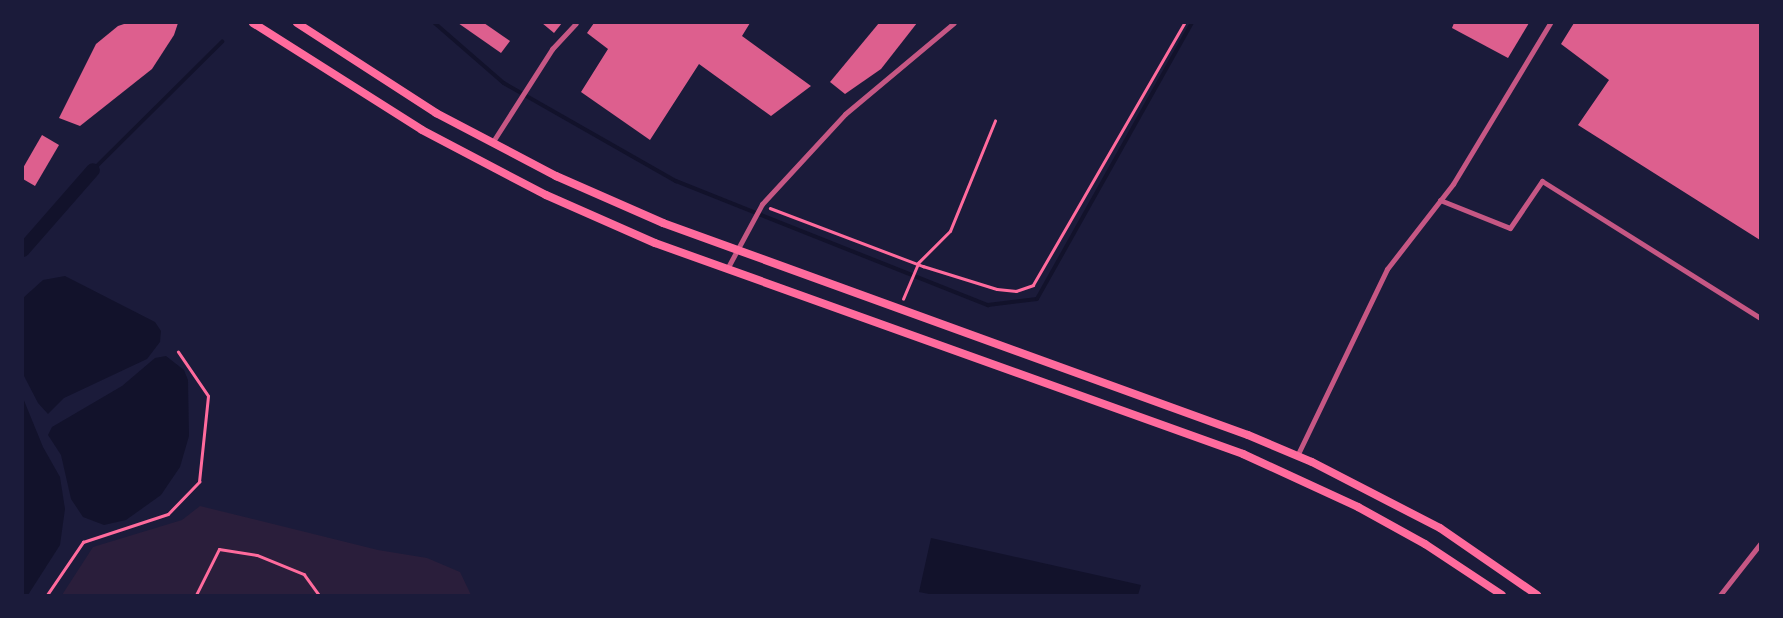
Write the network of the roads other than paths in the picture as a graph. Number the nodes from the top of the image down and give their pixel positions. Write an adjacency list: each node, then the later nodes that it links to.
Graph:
1 (253, 23): 9 (main road)
2 (297, 23): 6 (main road)
3 (576, 23): 6 (street)
4 (954, 23): 8 (street)
5 (1550, 23): 7 (street)
6 (492, 143): 8 (main road)
7 (1440, 200): 10 (street); 11 (street)
8 (737, 250): 9 (street); 11 (main road)
9 (726, 269): 13 (main road)
10 (1760, 318)
11 (1297, 456): 14 (main road)
12 (1760, 544): 15 (street)
13 (1502, 595)
14 (1537, 595)
15 (1720, 595)

